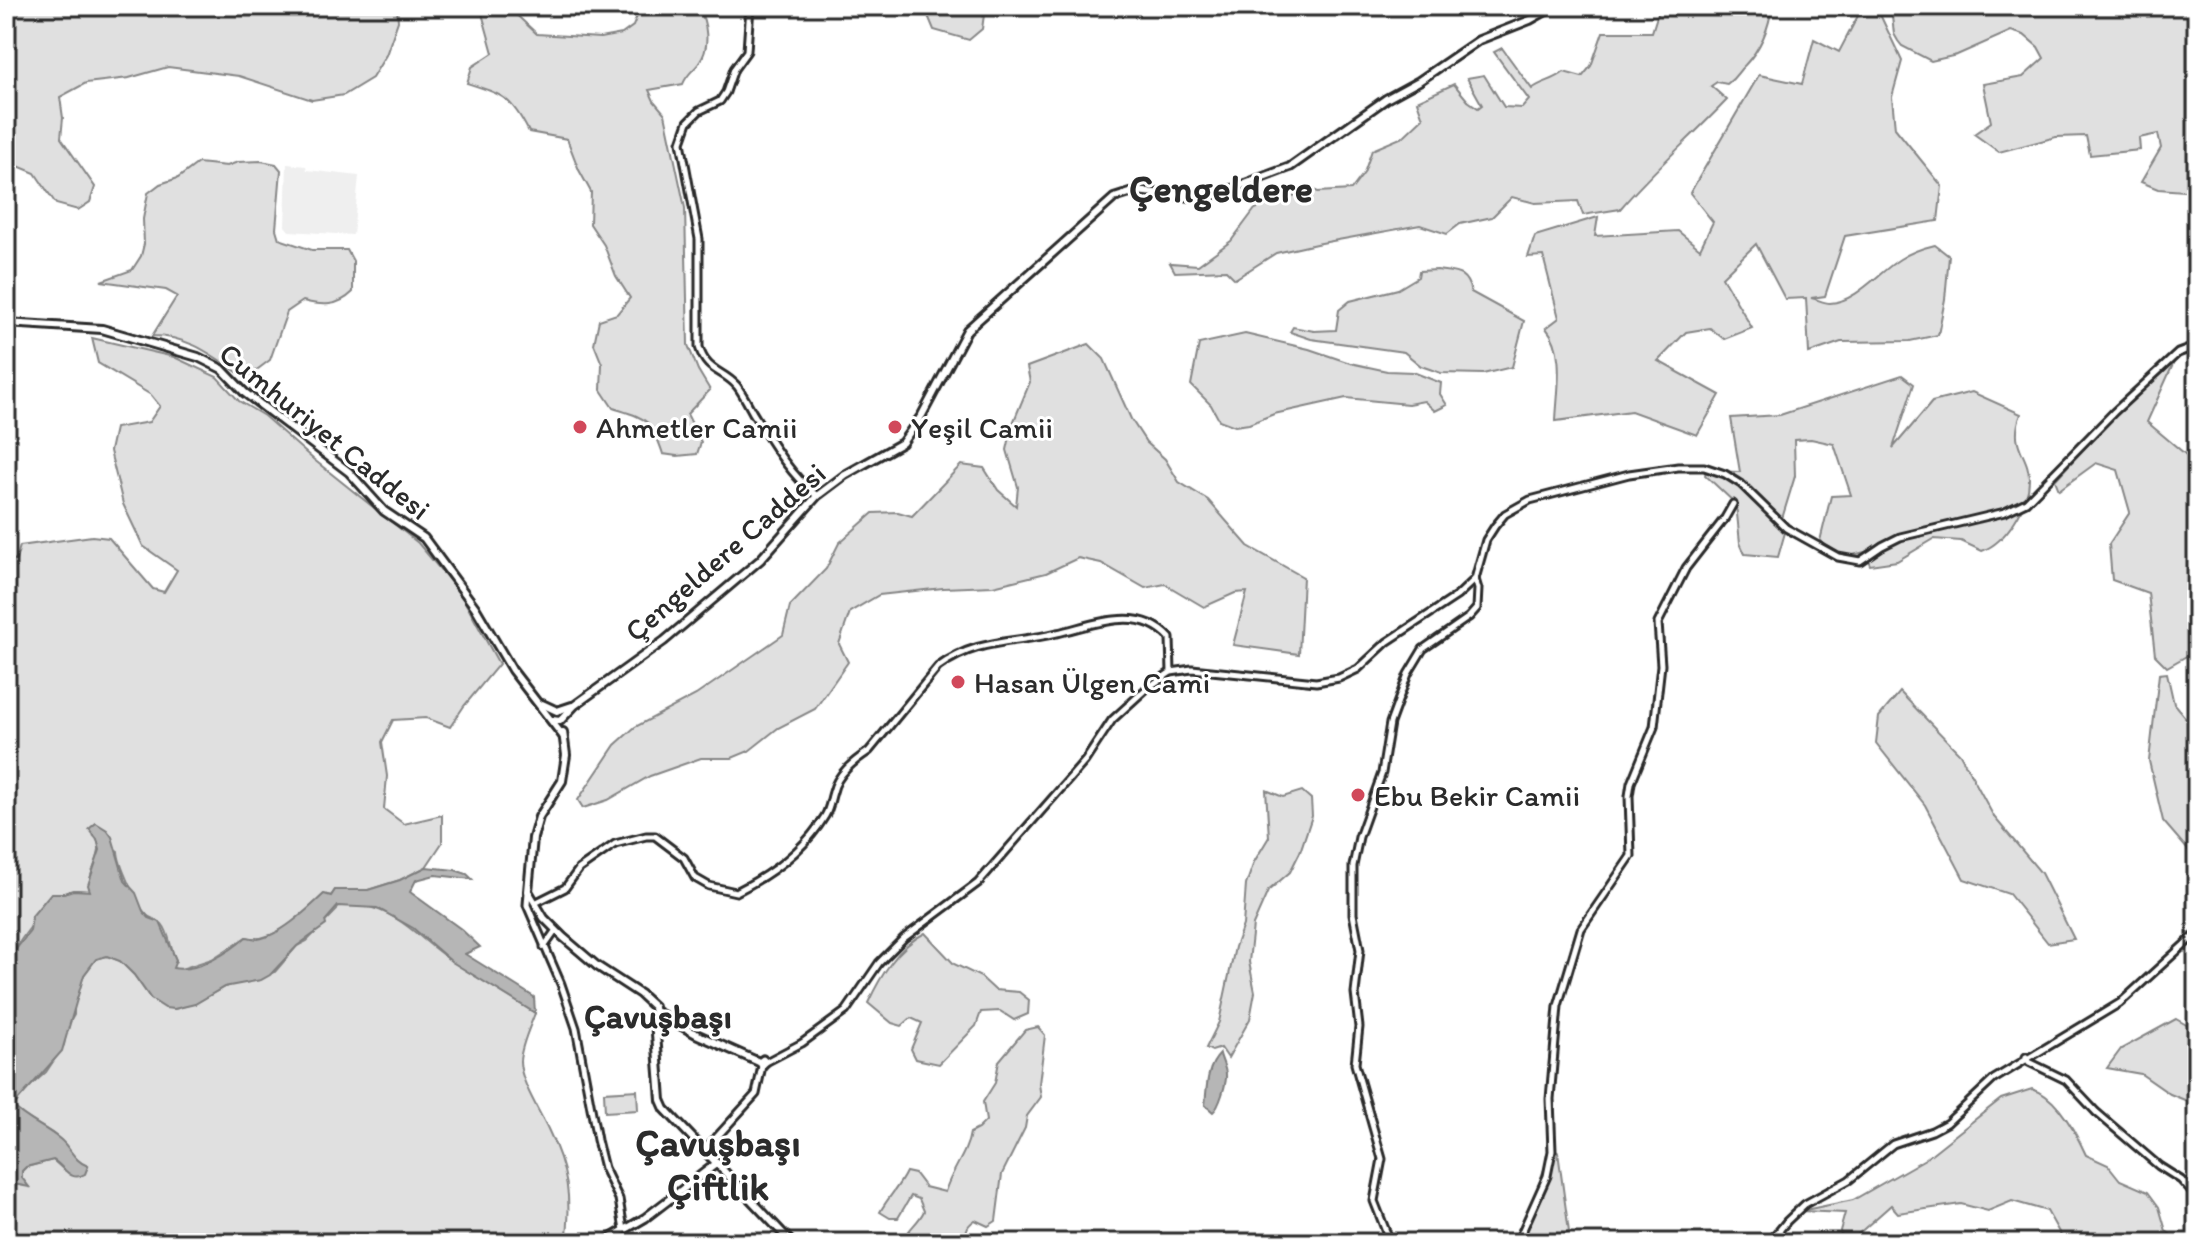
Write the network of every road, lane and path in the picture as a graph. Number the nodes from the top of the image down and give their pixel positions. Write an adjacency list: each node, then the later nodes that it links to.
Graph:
1 (750, 6): 5 (street)
2 (1555, 6): 5 (main road, Çengeldere Caddesi)
3 (6, 323): 9 (main road, Cumhuriyet Caddesi)
4 (2197, 346): 7 (street)
5 (817, 496): 10 (main road, Çengeldere Caddesi)
6 (1733, 504): 30 (street)
7 (1475, 579): 8 (street); 29 (street)
8 (1171, 672): 16 (street); 22 (street)
9 (536, 701): 11 (main road); 12 (main road, Cumhuriyet Caddesi)
10 (575, 705): 11 (main road); 13 (main road)
11 (557, 711): 12 (main road); 13 (main road)
12 (552, 720): 13 (main road); 14 (main road, Cumhuriyet Caddesi)
13 (561, 720): 14 (main road)
14 (563, 736): 15 (main road)
15 (528, 891): 16 (main road); 19 (street)
16 (535, 903): 17 (main road)
17 (556, 930): 19 (street); 20 (main road)
18 (2197, 933): 21 (street)
19 (544, 948): 26 (street)
20 (655, 1011): 22 (main road); 23 (main road)
21 (2026, 1057): 25 (street); 31 (street)
22 (763, 1063): 23 (street)
23 (705, 1150): 24 (main road)
24 (717, 1163): 26 (main road); 28 (main road)
25 (2197, 1198)
26 (624, 1231): 27 (main road)
27 (602, 1243)
28 (792, 1243)
29 (1387, 1243)
30 (1517, 1243)
31 (1769, 1243)

